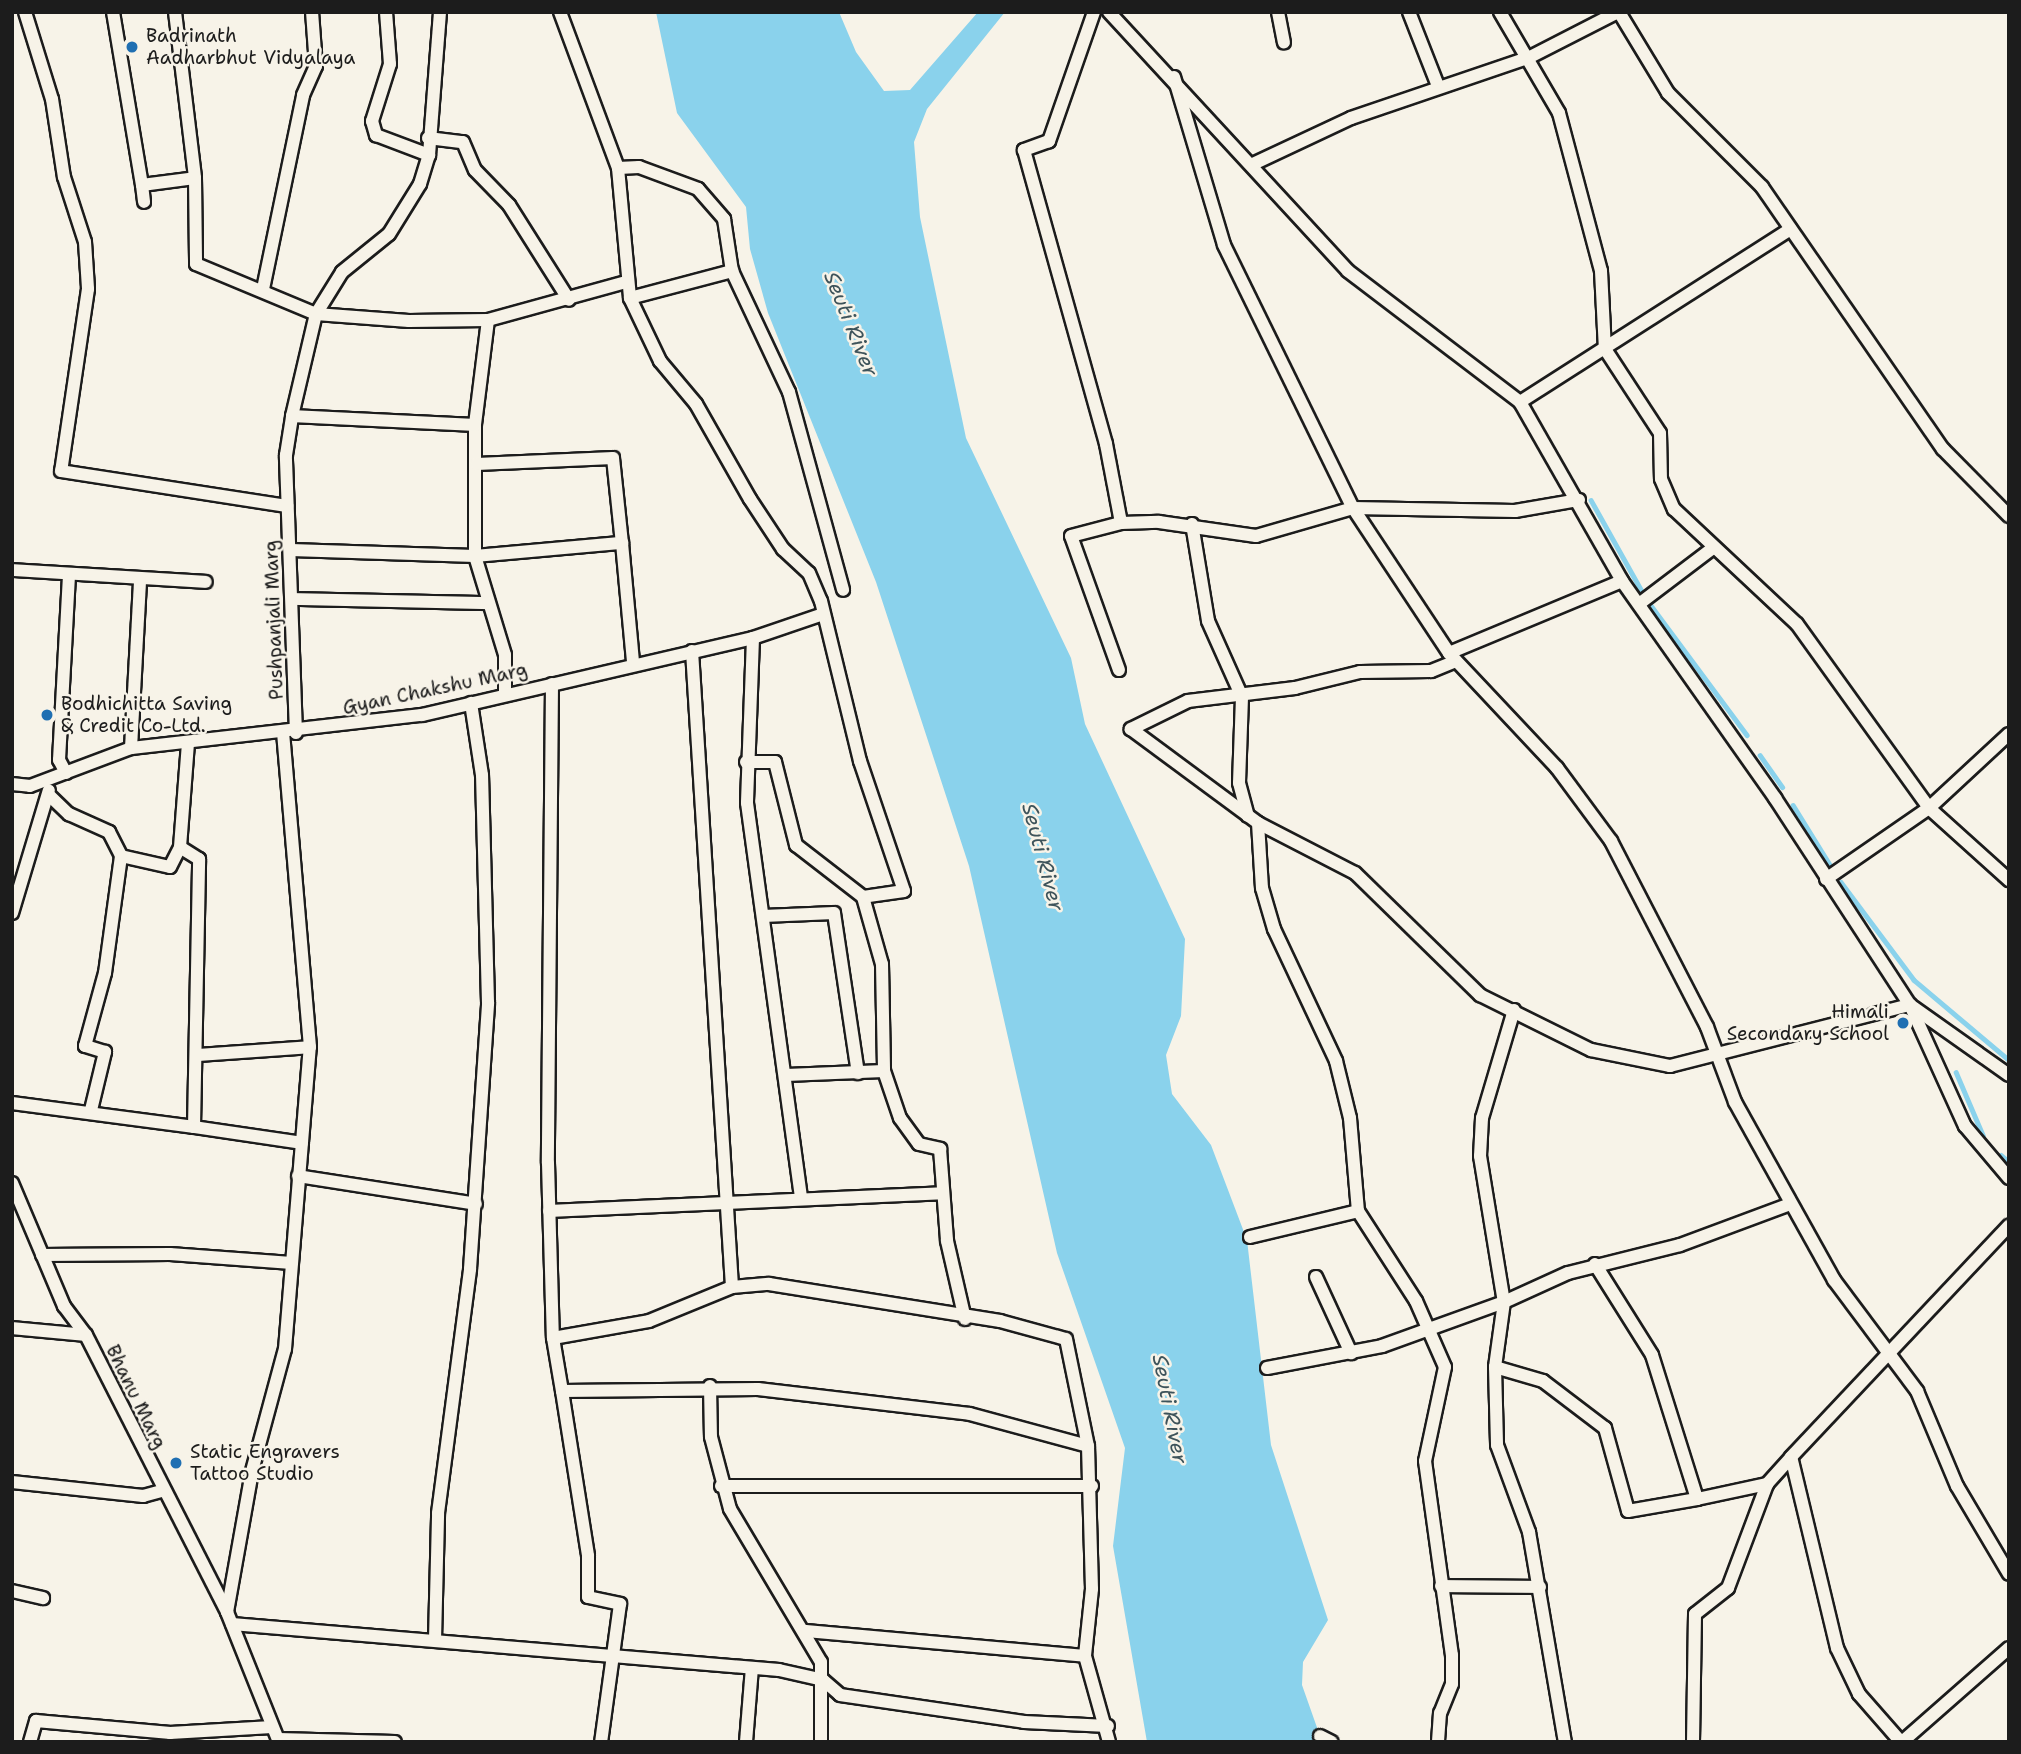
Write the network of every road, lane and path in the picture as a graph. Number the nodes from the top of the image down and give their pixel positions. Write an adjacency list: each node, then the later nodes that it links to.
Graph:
1 (25, 12): 39 (street)
2 (113, 12): 23 (street)
3 (175, 12): 22 (street)
4 (312, 12): 28 (street)
5 (386, 12): 19 (street)
6 (440, 12): 18 (street)
7 (560, 12): 21 (street)
8 (1094, 12): 42 (street)
9 (1109, 12): 16 (street)
10 (1278, 12): 14 (street)
11 (1409, 12): 17 (street)
12 (1500, 12): 15 (street)
13 (1618, 12): 15 (street); 25 (street)
14 (1284, 42)
15 (1530, 57): 17 (street); 33 (street)
16 (1174, 77): 20 (street); 40 (street)
17 (1438, 86): 20 (street)
18 (428, 138): 19 (street); 30 (street)
19 (429, 155): 31 (street, Pushpanjali Marg)
20 (1253, 164): 34 (street)
21 (618, 168): 26 (street); 27 (street)
22 (195, 177): 23 (street); 28 (street)
23 (142, 185): 24 (street)
24 (144, 202)
25 (1790, 229): 33 (street); 41 (street)
26 (732, 271): 29 (street); 53 (street)
27 (626, 282): 29 (street); 30 (street)
28 (262, 289): 31 (street)
29 (630, 299): 57 (street)
30 (569, 300): 32 (street)
31 (316, 314): 32 (street); 35 (street, Pushpanjali Marg)
32 (488, 320): 36 (street)
33 (1605, 349): 34 (street); 45 (street)
34 (1520, 402): 38 (street)
35 (292, 416): 36 (street); 39 (street, Pushpanjali Marg)
36 (475, 425): 37 (street)
37 (477, 464): 44 (street); 47 (street)
38 (1579, 500): 40 (street); 51 (street)
39 (287, 506): 46 (street, Pushpanjali Marg)
40 (1353, 508): 43 (street); 60 (street)
41 (2009, 516)
42 (1121, 523): 43 (street); 62 (street)
43 (1192, 524): 65 (street)
44 (622, 543): 47 (street); 61 (street)
45 (1714, 547): 56 (street); 76 (street)
46 (291, 550): 47 (street); 54 (street, Pushpanjali Marg)
47 (475, 556): 55 (street)
48 (12, 570): 49 (street)
49 (69, 575): 50 (street); 72 (street)
50 (140, 580): 52 (street); 70 (street)
51 (1622, 581): 56 (street); 60 (street)
52 (206, 582)
53 (843, 590)
54 (295, 599): 55 (street); 67 (street, Pushpanjali Marg)
55 (487, 603): 64 (street)
56 (1639, 604): 80 (street)
57 (823, 614): 58 (street, Gyan Chakshu Marg); 82 (street)
58 (753, 638): 59 (street, Gyan Chakshu Marg); 71 (street)
59 (692, 651): 61 (street, Gyan Chakshu Marg); 103 (street)
60 (1452, 657): 65 (street); 89 (street)
61 (634, 662): 63 (street, Gyan Chakshu Marg)
62 (1119, 670)
63 (552, 684): 64 (street, Gyan Chakshu Marg); 106 (street)
64 (505, 695): 66 (street, Gyan Chakshu Marg)
65 (1242, 697): 77 (street); 77 (street)
66 (471, 703): 67 (street, Gyan Chakshu Marg); 105 (street)
67 (290, 734): 69 (street, Gyan Chakshu Marg); 87 (street, Pushpanjali Marg)
68 (2009, 734): 76 (street)
69 (188, 743): 70 (street, Gyan Chakshu Marg); 78 (street)
70 (131, 748): 72 (street, Gyan Chakshu Marg)
71 (746, 762): 82 (street); 84 (street)
72 (66, 773): 73 (street, Gyan Chakshu Marg)
73 (49, 779): 74 (street, Gyan Chakshu Marg); 75 (street)
74 (12, 784)
75 (48, 795): 79 (street); 83 (street)
76 (1930, 808): 80 (street); 81 (street)
77 (1253, 820): 86 (street); 107 (street)
78 (180, 847): 79 (street); 88 (street)
79 (121, 856): 95 (street)
80 (1826, 879): 85 (street)
81 (2009, 880)
82 (863, 897): 90 (street)
83 (12, 914)
84 (763, 916): 91 (street); 93 (street)
85 (1910, 1005): 89 (street); 92 (street); 99 (street)
86 (1514, 1010): 89 (street); 115 (street)
87 (310, 1047): 88 (street); 97 (street, Pushpanjali Marg)
88 (197, 1055): 96 (street)
89 (1716, 1058): 104 (street)
90 (884, 1071): 91 (street); 101 (street)
91 (858, 1073): 93 (street)
92 (2009, 1074)
93 (786, 1075): 102 (street)
94 (12, 1102): 95 (street)
95 (92, 1110): 96 (street)
96 (194, 1127): 97 (street)
97 (302, 1143): 98 (street, Pushpanjali Marg)
98 (298, 1176): 105 (street); 111 (street, Pushpanjali Marg)
99 (2009, 1178)
100 (12, 1183): 110 (street, Bhanu Marg)
101 (942, 1193): 102 (street); 116 (street)
102 (801, 1197): 103 (street)
103 (726, 1202): 106 (street); 114 (street)
104 (1790, 1204): 112 (street); 121 (street)
105 (476, 1205): 142 (street)
106 (549, 1211): 120 (street)
107 (1359, 1211): 109 (street); 118 (street)
108 (2009, 1226): 121 (street)
109 (1250, 1237)
110 (42, 1255): 111 (street); 119 (street, Bhanu Marg)
111 (292, 1263): 140 (street, Pushpanjali Marg)
112 (1595, 1264): 115 (street); 134 (street)
113 (1316, 1277): 122 (street)
114 (732, 1287): 116 (street); 120 (street)
115 (1504, 1302): 118 (street); 123 (street)
116 (965, 1319): 127 (street)
117 (12, 1328): 119 (street)
118 (1431, 1329): 122 (street); 136 (street)
119 (86, 1335): 133 (street, Bhanu Marg)
120 (553, 1339): 126 (street)
121 (1888, 1352): 128 (street); 135 (street)
122 (1351, 1353): 124 (street)
123 (1495, 1367): 134 (street); 137 (street)
124 (1267, 1368)
125 (710, 1386): 126 (street); 127 (street); 131 (street)
126 (562, 1391): 145 (street)
127 (1088, 1446): 132 (street)
128 (1791, 1457): 130 (street); 159 (street)
129 (12, 1482): 133 (street)
130 (1768, 1484): 134 (street); 158 (street)
131 (721, 1486): 132 (street); 141 (street)
132 (1092, 1486): 144 (street)
133 (162, 1491): 140 (street, Bhanu Marg)
134 (1696, 1499)
135 (2009, 1574)
136 (1441, 1586): 137 (street); 156 (street)
137 (1540, 1587): 157 (street)
138 (12, 1591): 139 (street)
139 (43, 1598)
140 (230, 1618): 142 (street); 149 (street, Bhanu Marg)
141 (806, 1631): 144 (street); 147 (street)
142 (435, 1640): 145 (street)
143 (2009, 1648): 159 (street)
144 (1085, 1656): 148 (street)
145 (610, 1658): 146 (street); 152 (street)
146 (752, 1668): 147 (street); 153 (street)
147 (824, 1680): 148 (street); 154 (street)
148 (1108, 1726): 155 (street)
149 (276, 1736): 150 (street); 151 (street)
150 (30, 1742)
151 (395, 1742)
152 (601, 1742)
153 (746, 1742)
154 (821, 1742)
155 (1109, 1742)
156 (1438, 1742)
157 (1566, 1742)
158 (1693, 1742)
159 (1901, 1742)

